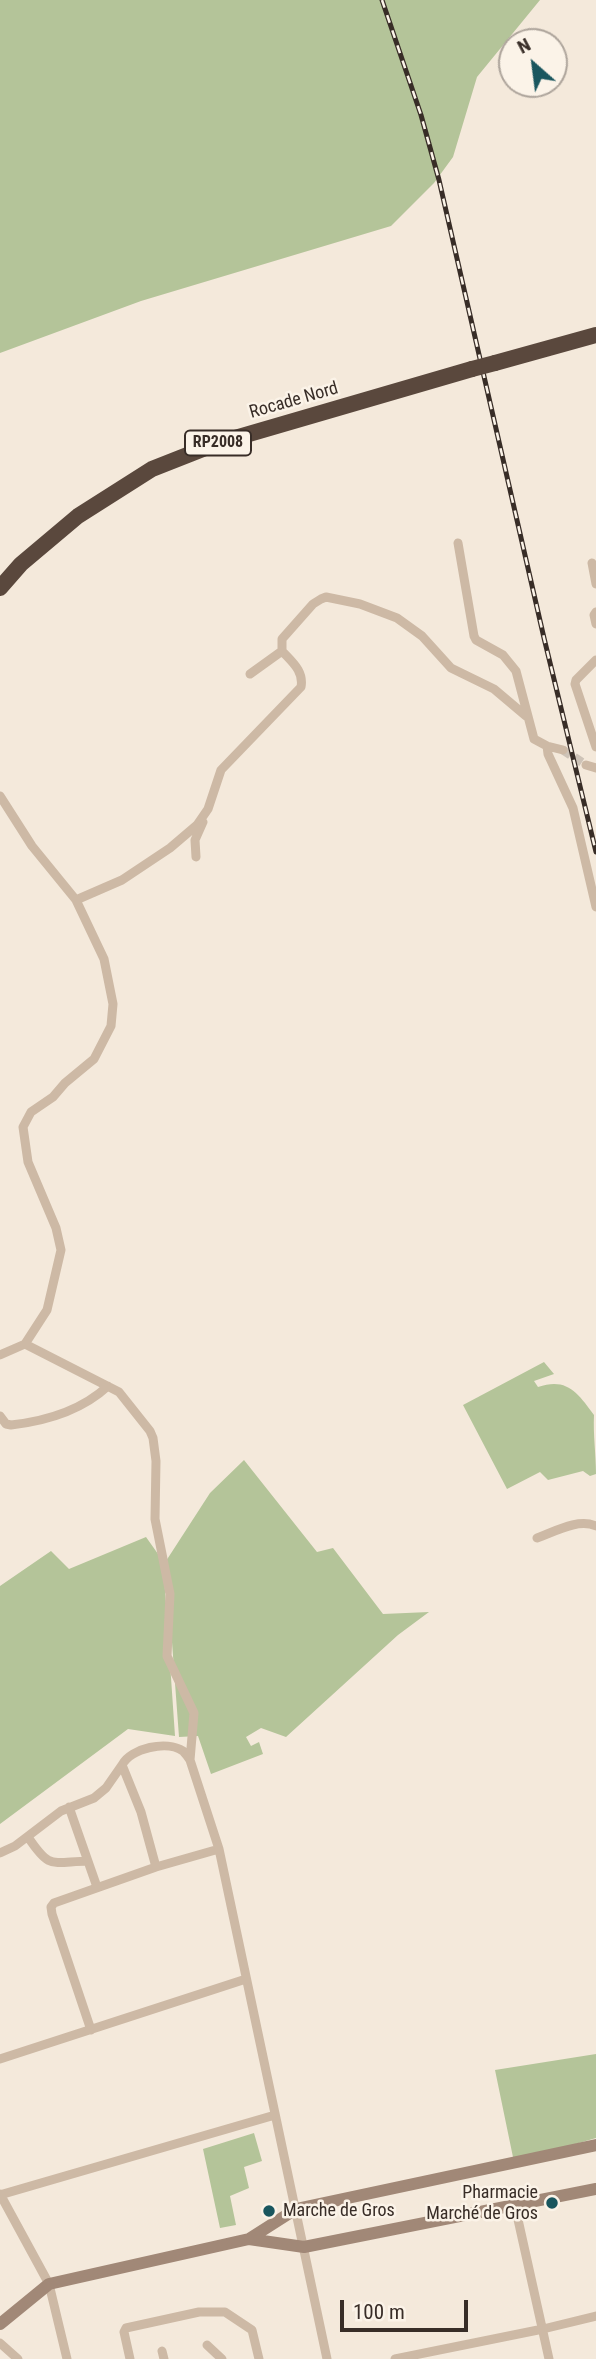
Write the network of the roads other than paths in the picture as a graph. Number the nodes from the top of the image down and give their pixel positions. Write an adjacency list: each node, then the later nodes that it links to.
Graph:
1 (596, 335): 5 (highway, Rocade Nord / RP2008, bridge)
2 (458, 543): 11 (street)
3 (592, 564): 4 (street)
4 (596, 584)
5 (0, 588)
6 (596, 612): 7 (street)
7 (596, 624)
8 (282, 651): 10 (street); 11 (street); 16 (street)
9 (596, 660): 13 (street)
10 (250, 674)
11 (526, 716): 12 (street)
12 (547, 746): 14 (street); 19 (street)
13 (596, 747)
14 (564, 750)
15 (0, 796): 18 (street)
16 (204, 815): 17 (street); 18 (street)
17 (197, 857)
18 (76, 900): 20 (street)
19 (596, 907)
20 (25, 1344): 21 (street); 22 (street)
21 (0, 1355)
22 (108, 1386): 23 (street); 26 (street)
23 (0, 1416)
24 (596, 1526): 25 (street)
25 (537, 1538)
26 (190, 1760): 27 (street); 30 (street)
27 (122, 1765): 28 (street); 33 (street)
28 (69, 1807): 29 (street); 32 (street)
29 (28, 1837): 31 (street); 32 (street)
30 (219, 1849): 33 (street); 35 (street)
31 (0, 1853)
32 (88, 1861): 34 (street)
33 (156, 1867): 34 (street)
34 (97, 1887): 36 (street)
35 (246, 1979): 36 (street); 38 (street)
36 (91, 2030): 37 (street)
37 (0, 2059)
38 (275, 2115): 41 (street); 43 (street)
39 (596, 2145): 43 (street)
40 (596, 2189): 42 (street)
41 (0, 2194): 46 (street)
42 (515, 2206): 45 (street); 49 (street)
43 (296, 2209): 44 (street); 45 (street)
44 (249, 2239): 45 (street); 46 (street)
45 (304, 2248): 57 (street)
46 (49, 2284): 48 (street); 53 (street)
47 (596, 2316): 49 (street)
48 (0, 2324)
49 (543, 2329): 58 (street); 59 (street)
50 (0, 2343): 52 (street)
51 (207, 2345): 55 (street)
52 (18, 2359)
53 (67, 2359)
54 (130, 2359): 56 (street)
55 (222, 2359)
56 (259, 2359)
57 (327, 2359)
58 (395, 2359)
59 (549, 2359)

